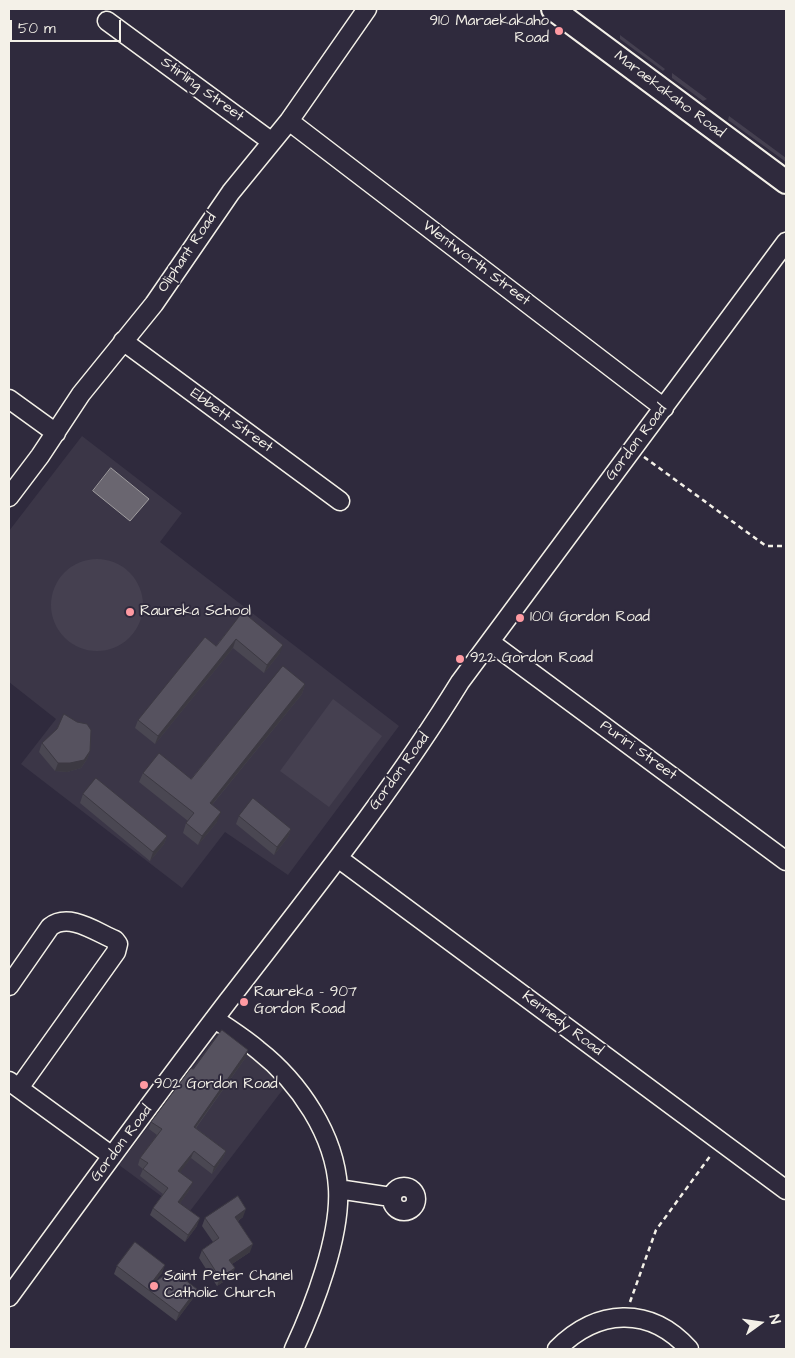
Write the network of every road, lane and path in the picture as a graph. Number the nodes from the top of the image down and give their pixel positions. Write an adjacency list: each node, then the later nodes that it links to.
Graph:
1 (368, 9): 4 (street, Oliphant Road)
2 (553, 9): 6 (main road, Maraekakaho Road)
3 (107, 21): 5 (street, Stirling Street)
4 (289, 121): 5 (street, Oliphant Road); 10 (street, Wentworth Street)
5 (272, 142): 8 (street, Oliphant Road)
6 (786, 182)
7 (786, 242): 10 (street, Gordon Road)
8 (123, 341): 11 (street, Oliphant Road); 14 (street, Ebbett Street)
9 (9, 398): 11 (street)
10 (664, 408): 12 (street, Gordon Road)
11 (56, 433): 13 (street, Oliphant Road)
12 (633, 449): 15 (path); 16 (street, Gordon Road)
13 (9, 497)
14 (340, 501)
15 (786, 546)
16 (490, 642): 17 (street, Gordon Road); 18 (street, Puriri Street)
17 (338, 858): 20 (street, Gordon Road); 22 (street, Kennedy Road)
18 (786, 861)
19 (9, 986): 21 (street)
20 (215, 1018): 23 (street, Gordon Road); 24 (street)
21 (14, 1084): 23 (street)
22 (721, 1142): 25 (street, Kennedy Road); 28 (path)
23 (112, 1156): 27 (street, Gordon Road)
24 (338, 1189): 26 (street); 29 (street)
25 (786, 1190)
26 (391, 1197)
27 (9, 1297)
28 (628, 1318): 30 (street); 31 (street)
29 (294, 1349)
30 (557, 1349)
31 (690, 1349)

